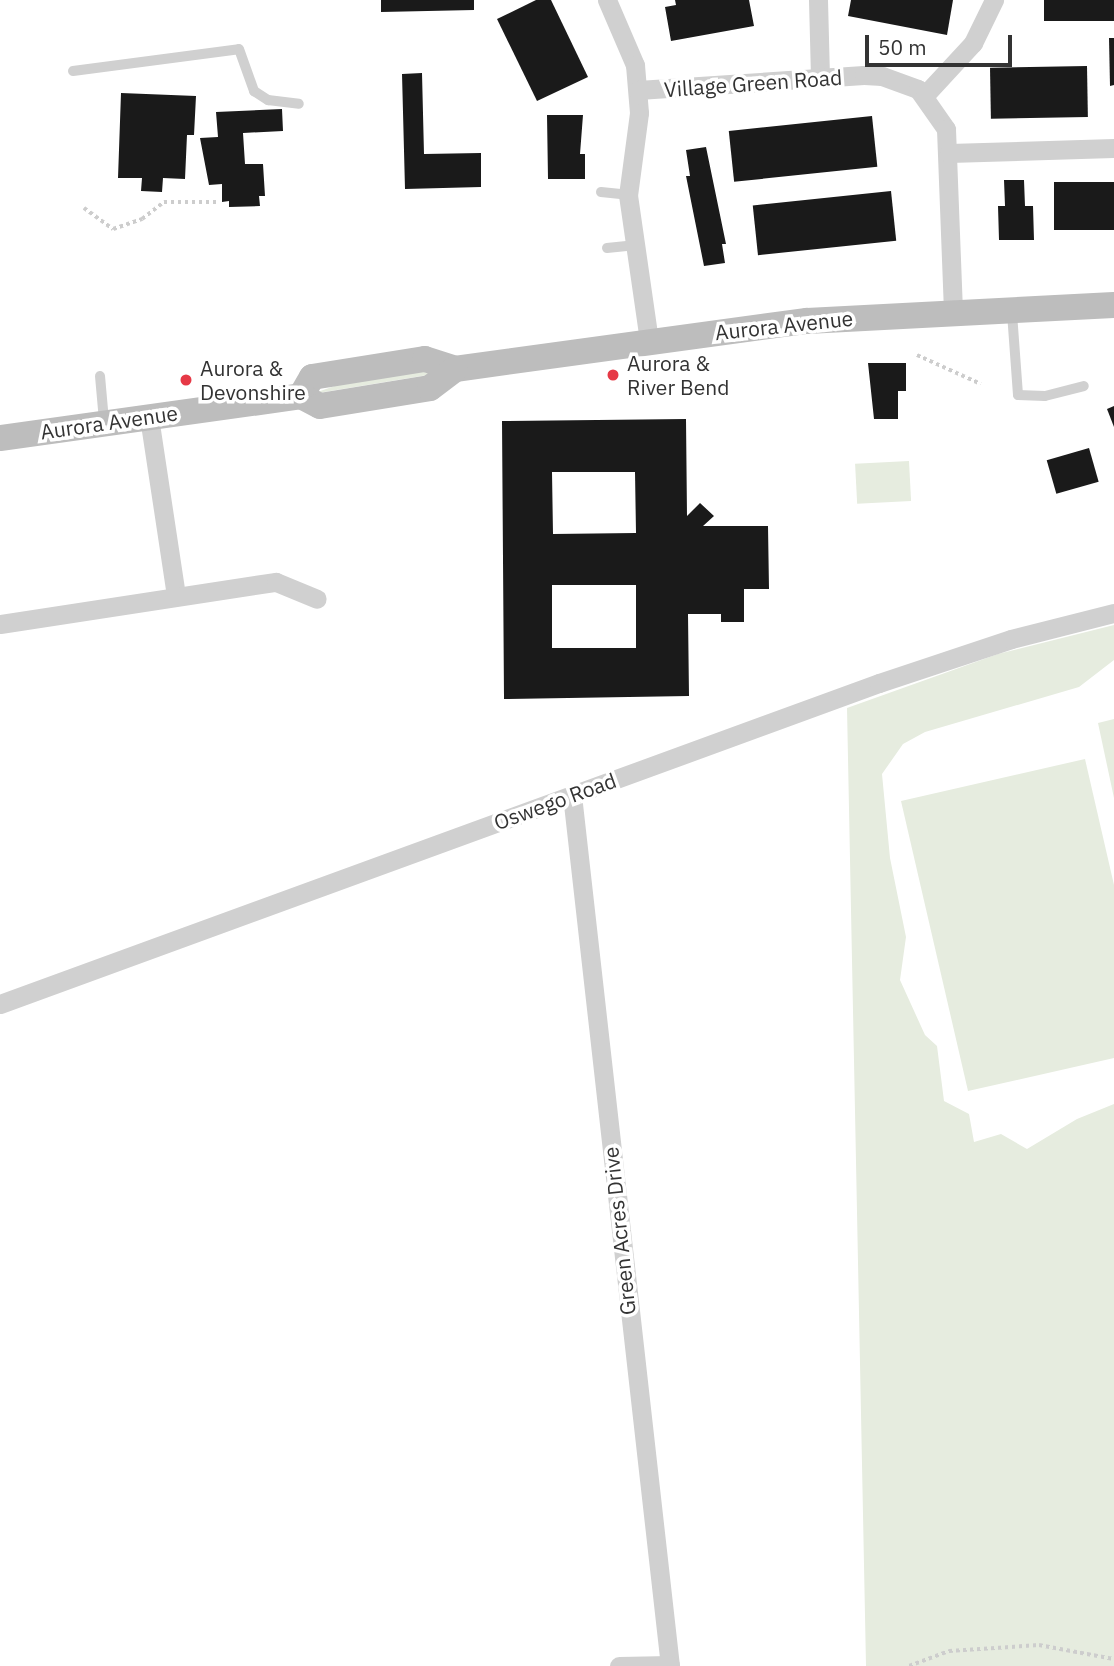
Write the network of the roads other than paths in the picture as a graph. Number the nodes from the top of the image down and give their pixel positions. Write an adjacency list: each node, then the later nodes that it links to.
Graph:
1 (607, 0): 6 (street)
2 (818, 0): 5 (street)
3 (994, 0): 7 (street)
4 (73, 71): 8 (lane)
5 (820, 78): 6 (street, Village Green Road); 7 (street, Village Green Road)
6 (638, 90): 12 (street)
7 (925, 95): 10 (street)
8 (299, 104)
9 (1114, 148): 10 (street)
10 (949, 153): 17 (street)
11 (601, 192): 12 (lane)
12 (628, 195): 13 (street)
13 (634, 246): 14 (lane); 18 (street)
14 (607, 248)
15 (1114, 305): 16 (main road, Aurora Avenue)
16 (1012, 308): 17 (main road, Aurora Avenue); 20 (lane)
17 (953, 310): 18 (main road, Aurora Avenue)
18 (649, 341): 21 (main road, Aurora Avenue)
19 (100, 376): 22 (lane)
20 (1084, 386)
21 (149, 417): 22 (main road, Aurora Avenue); 24 (street)
22 (104, 423): 23 (main road, Aurora Avenue)
23 (0, 438)
24 (176, 596): 25 (street); 27 (street)
25 (317, 599)
26 (1114, 613): 28 (street, Oswego Road)
27 (0, 624)
28 (572, 795): 29 (street, Oswego Road); 31 (street, Green Acres Drive)
29 (0, 1004)
30 (619, 1666): 31 (street)
31 (670, 1666)

